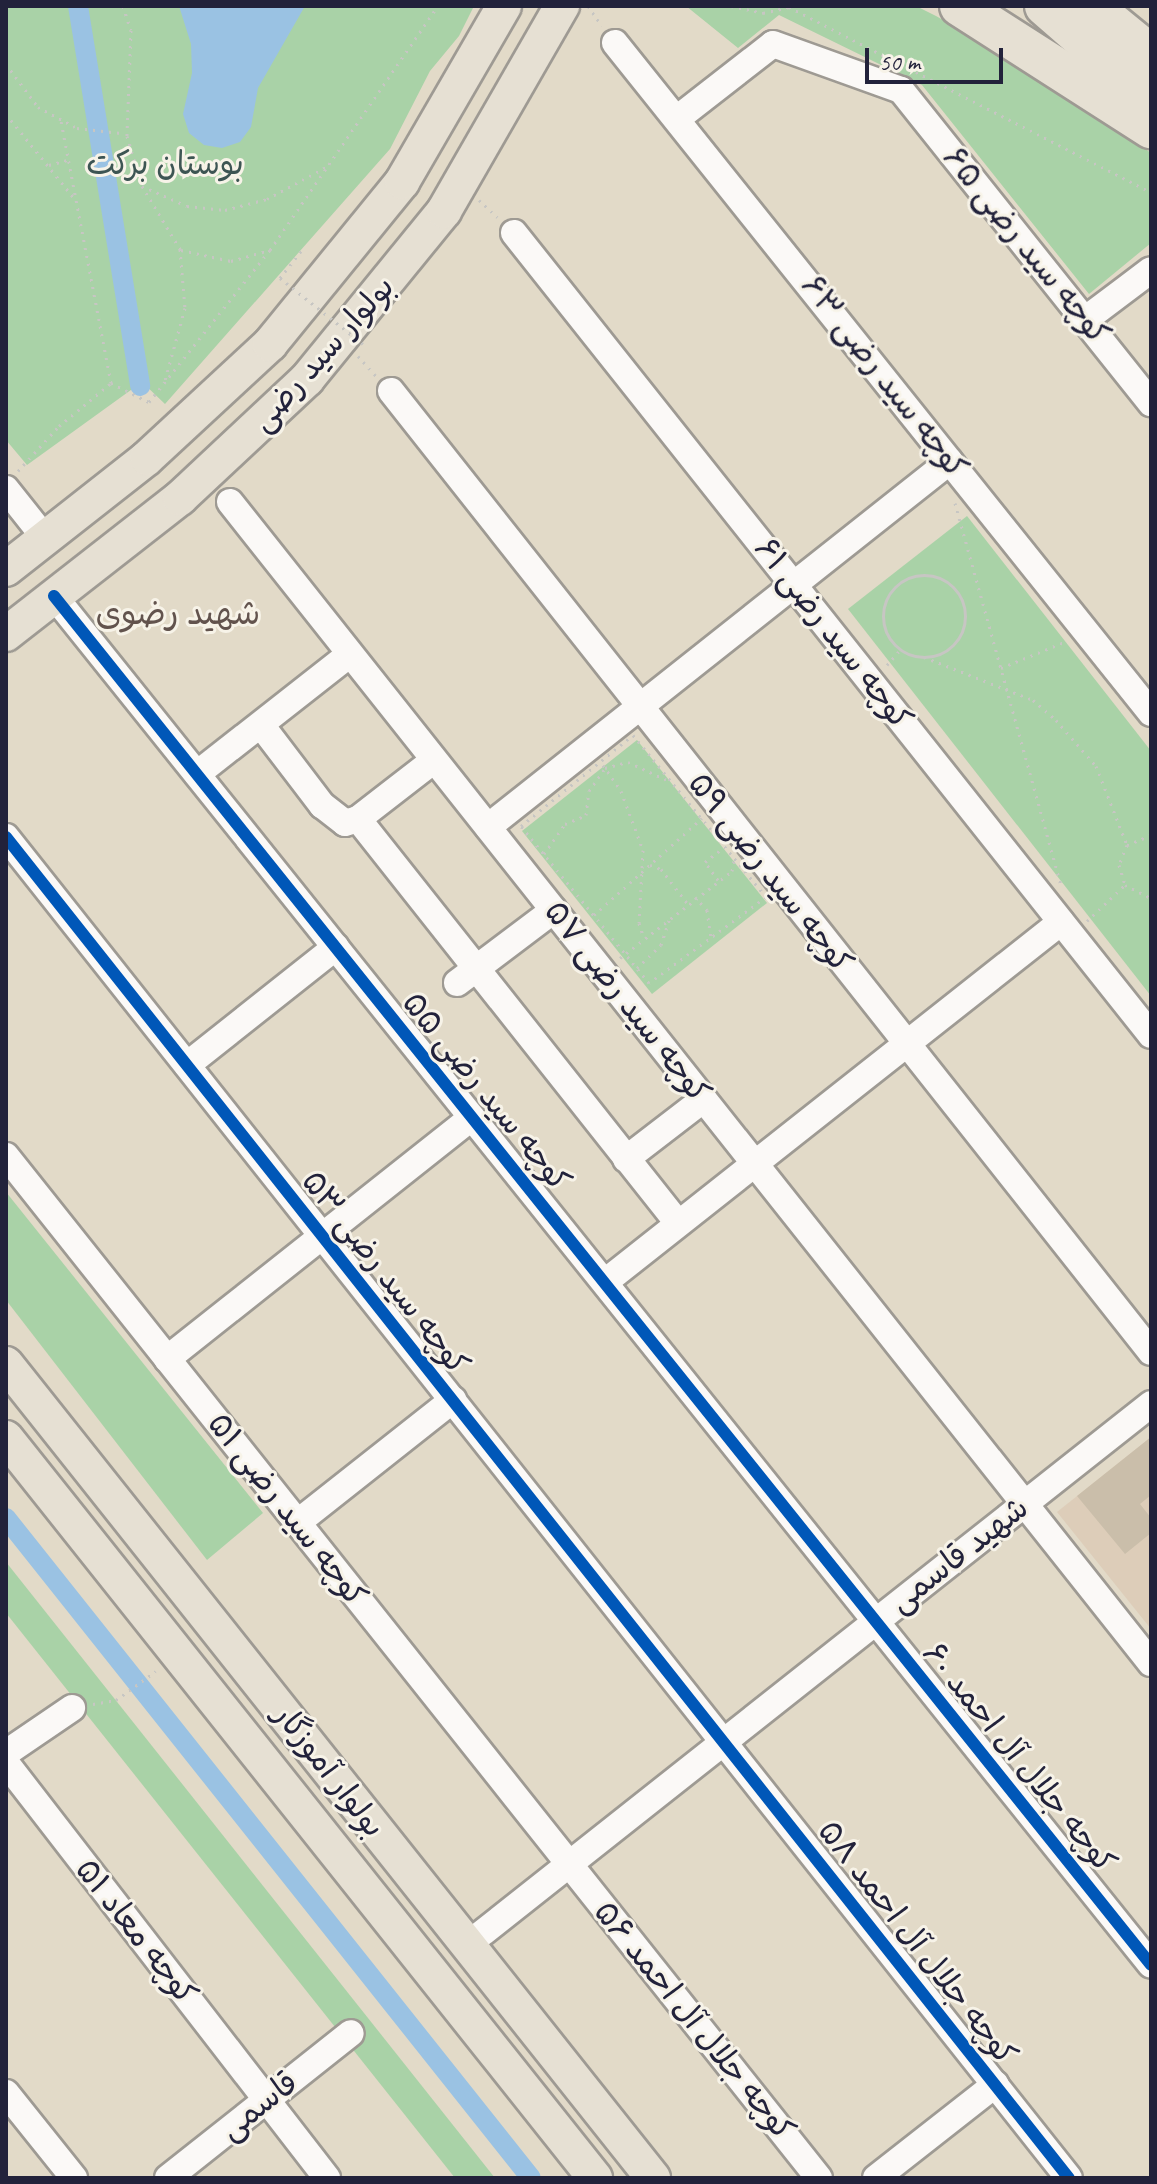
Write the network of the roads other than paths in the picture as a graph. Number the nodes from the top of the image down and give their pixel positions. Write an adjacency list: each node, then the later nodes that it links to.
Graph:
1 (504, 6): 19 (main road, بولوار سید رضی)
2 (562, 6): 22 (main road, بولوار سید رضی)
3 (960, 6): 10 (highway)
4 (1045, 6): 8 (highway)
5 (1091, 6): 7 (highway)
6 (615, 43): 9 (street, کوچه سید رضی ۶۳)
7 (1151, 55)
8 (1151, 98)
9 (678, 118): 13 (street, کوچه سید رضی ۶۵); 16 (street, کوچه سید رضی ۶۳)
10 (1151, 128)
11 (514, 233): 21 (street, کوچه سید رضی ۶۱)
12 (1151, 270): 13 (street)
13 (1086, 319): 15 (street, کوچه سید رضی ۶۵)
14 (391, 391): 25 (street, کوچه سید رضی ۵۹)
15 (1151, 403)
16 (950, 461): 21 (street); 26 (street, کوچه سید رضی ۶۳)
17 (11, 481): 19 (street)
18 (230, 502): 24 (street, کوچه سید رضی ۵۷)
19 (45, 538): 20 (main road, بولوار سید رضی)
20 (6, 569)
21 (794, 585): 25 (street); 34 (street, کوچه سید رضی ۶۱)
22 (54, 596): 23 (main road, بولوار سید رضی); 29 (street, کوچه سید رضی ۵۵)
23 (6, 634)
24 (350, 654): 27 (street); 28 (street, کوچه سید رضی ۵۷)
25 (639, 708): 31 (street); 38 (street, کوچه سید رضی ۵۹)
26 (1151, 713)
27 (261, 725): 29 (street); 30 (street)
28 (434, 760): 30 (street); 31 (street, کوچه سید رضی ۵۷)
29 (197, 774): 35 (street, کوچه سید رضی ۵۵)
30 (358, 819): 36 (street)
31 (488, 827): 33 (street, کوچه سید رضی ۵۷)
32 (6, 837): 39 (street, کوچه سید رضی ۵۳)
33 (554, 910): 36 (street); 40 (street, کوچه سید رضی ۵۷)
34 (1067, 929): 37 (street, کوچه سید رضی ۶۱); 38 (street)
35 (336, 947): 39 (street); 41 (street, کوچه سید رضی ۵۵)
36 (467, 976): 43 (street)
37 (1151, 1035)
38 (906, 1044): 44 (street); 48 (street, کوچه سید رضی ۵۹)
39 (187, 1065): 46 (street, کوچه سید رضی ۵۳)
40 (704, 1099): 43 (street); 44 (street, کوچه سید رضی ۵۷)
41 (472, 1117): 46 (street); 47 (street, کوچه سید رضی ۵۵)
42 (6, 1156): 49 (street, کوچه سید رضی ۵۱)
43 (626, 1159): 45 (street)
44 (755, 1163): 45 (street); 54 (street, کوچه سید رضی ۵۷)
45 (678, 1223): 47 (street)
46 (323, 1236): 49 (street); 51 (street, کوچه سید رضی ۵۳)
47 (605, 1282): 56 (street, کوچه سید رضی ۵۵)
48 (1151, 1352)
49 (167, 1359): 55 (street, کوچه سید رضی ۵۱)
50 (6, 1364): 63 (main road, بولوار آموزگار)
51 (453, 1400): 55 (street); 59 (street, کوچه سید رضی ۵۳)
52 (1151, 1404): 54 (street, شهید قاسمی)
53 (6, 1438): 72 (main road, بولوار آموزگار)
54 (1025, 1503): 56 (street, شهید قاسمی); 57 (street, کوچه سید رضی ۵۷)
55 (297, 1523): 62 (street, کوچه سید رضی ۵۱)
56 (876, 1621): 59 (street, شهید قاسمی); 64 (street, کوچه جلال آل احمد ۶۰)
57 (1151, 1663)
58 (72, 1708): 60 (street)
59 (724, 1741): 62 (street, شهید قاسمی); 66 (street, کوچه جلال آل احمد ۵۸)
60 (6, 1753)
61 (6, 1763): 68 (street, کوچه معاد ۵۱)
62 (569, 1864): 63 (street, شهید قاسمی); 74 (street, کوچه جلال آل احمد ۵۶)
63 (467, 1945): 73 (main road, بولوار آموزگار)
64 (1151, 1964)
65 (351, 2033): 68 (street, قاسمی)
66 (996, 2084): 75 (street); 76 (street, کوچه جلال آل احمد ۵۸)
67 (6, 2093): 69 (street)
68 (266, 2101): 70 (street, قاسمی); 71 (street, کوچه معاد ۵۱)
69 (74, 2178)
70 (168, 2178)
71 (327, 2178)
72 (595, 2178)
73 (653, 2178)
74 (819, 2178)
75 (876, 2178)
76 (1069, 2178)

